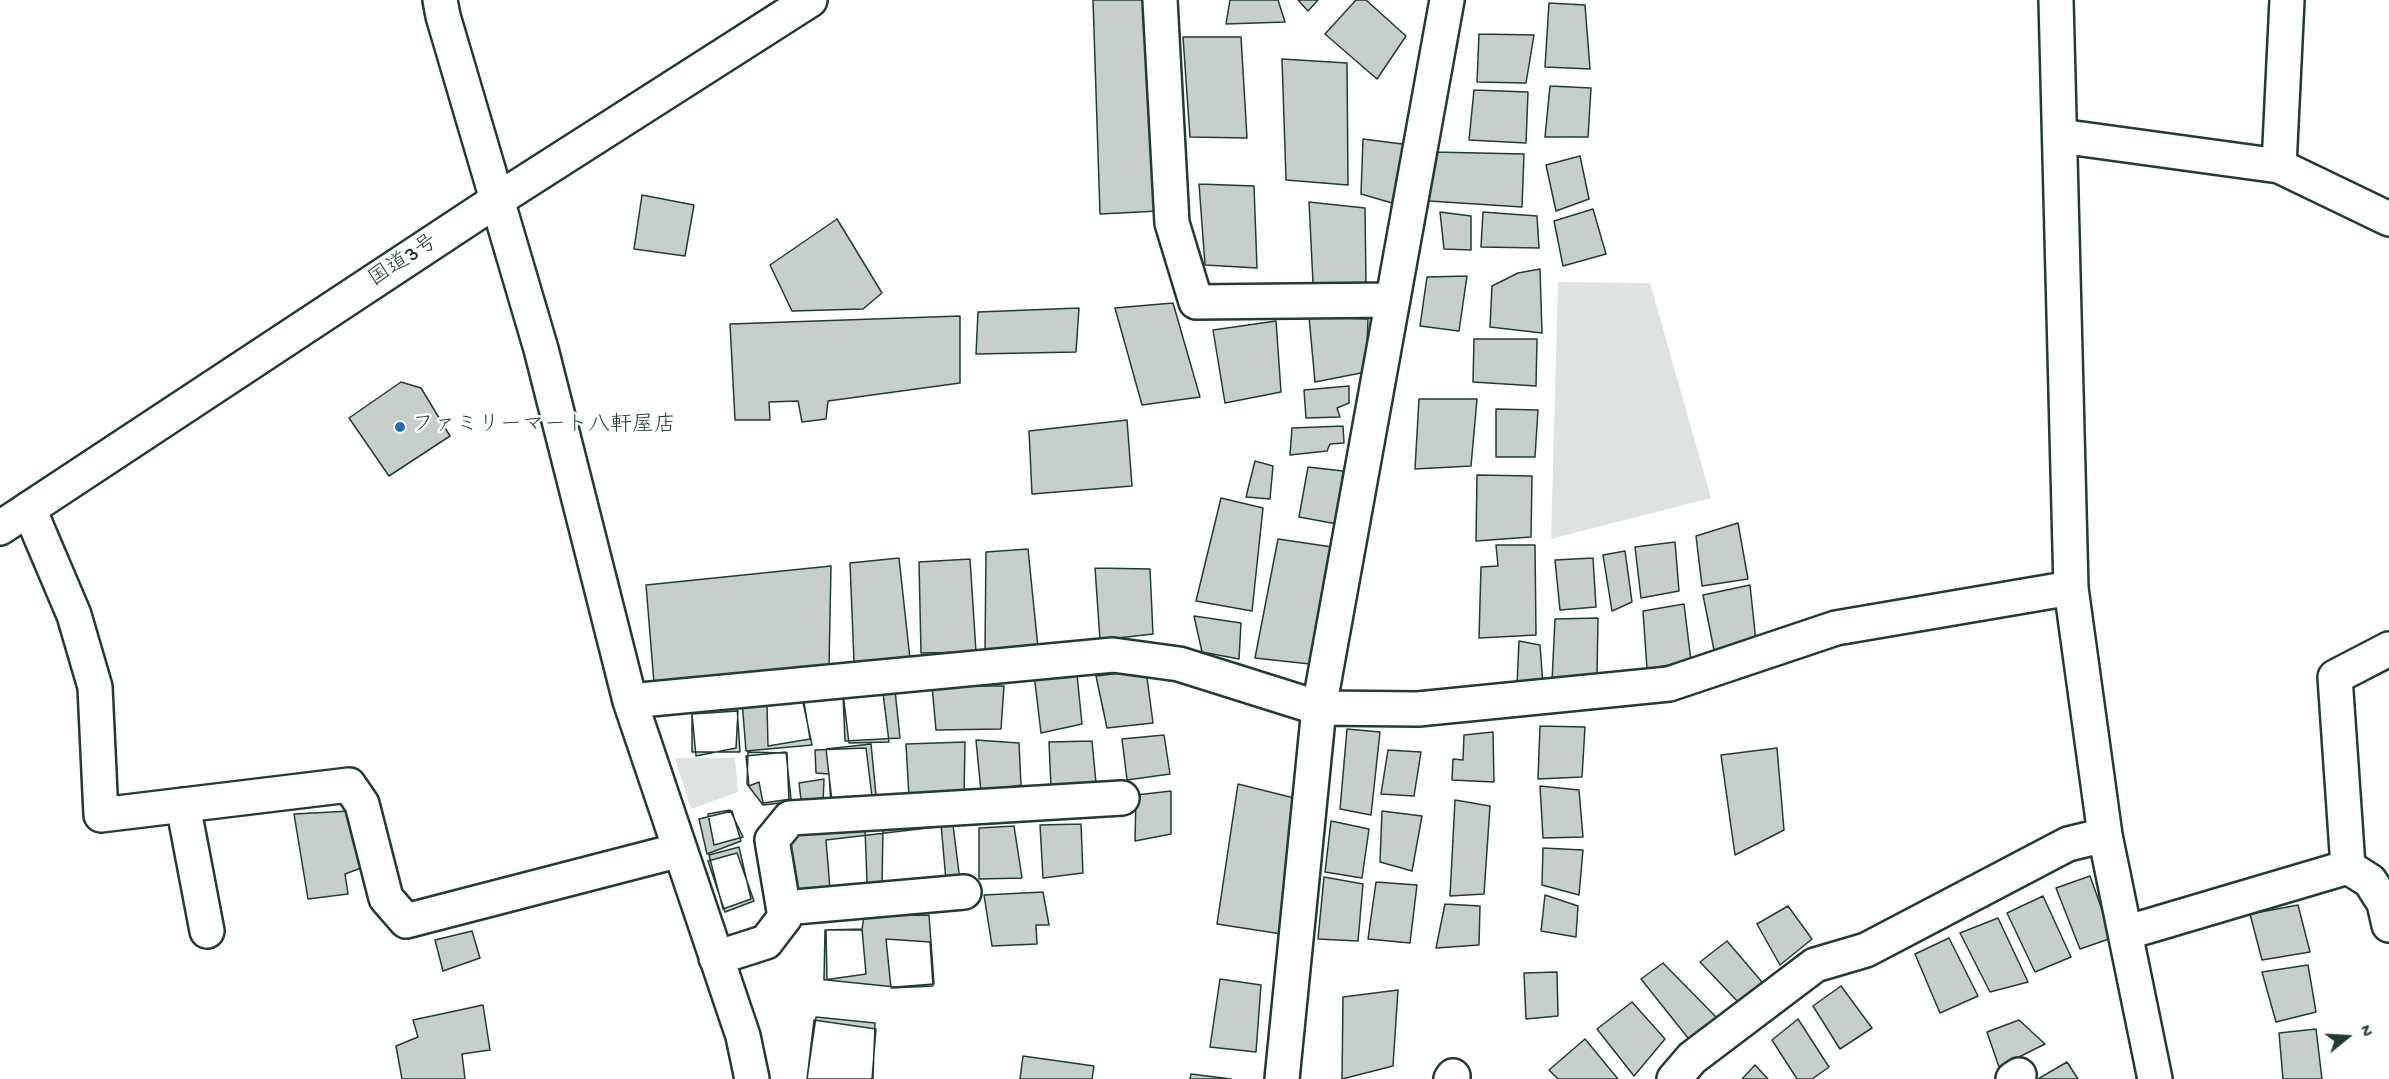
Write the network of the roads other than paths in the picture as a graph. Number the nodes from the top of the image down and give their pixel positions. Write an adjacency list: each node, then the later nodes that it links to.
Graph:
1 (441, 0): 9 (main road)
2 (810, 0): 9 (main road, 国道3号)
3 (1160, 0): 11 (main road)
4 (1448, 0): 11 (main road)
5 (2056, 0): 7 (main road)
6 (2287, 0): 8 (main road)
7 (2060, 136): 8 (main road); 14 (main road)
8 (2279, 166): 10 (main road)
9 (497, 200): 12 (main road, 国道3号); 16 (main road)
10 (2389, 219)
11 (1393, 300): 17 (main road)
12 (28, 509): 13 (main road, 国道3号); 19 (main road)
13 (0, 528)
14 (2071, 588): 17 (main road); 20 (main road)
15 (2389, 649): 22 (main road)
16 (630, 701): 17 (main road); 21 (main road)
17 (1319, 708): 30 (main road)
18 (1122, 798): 24 (main road)
19 (183, 805): 21 (main road); 26 (main road)
20 (2105, 835): 27 (main road); 31 (main road)
21 (680, 850): 28 (main road)
22 (2369, 874): 25 (main road); 27 (main road)
23 (964, 892): 24 (main road)
24 (784, 908): 28 (main road)
25 (2389, 925)
26 (207, 931)
27 (2125, 933): 32 (main road)
28 (716, 958): 29 (main road)
29 (752, 1079)
30 (1282, 1079)
31 (1674, 1079)
32 (2155, 1079)

